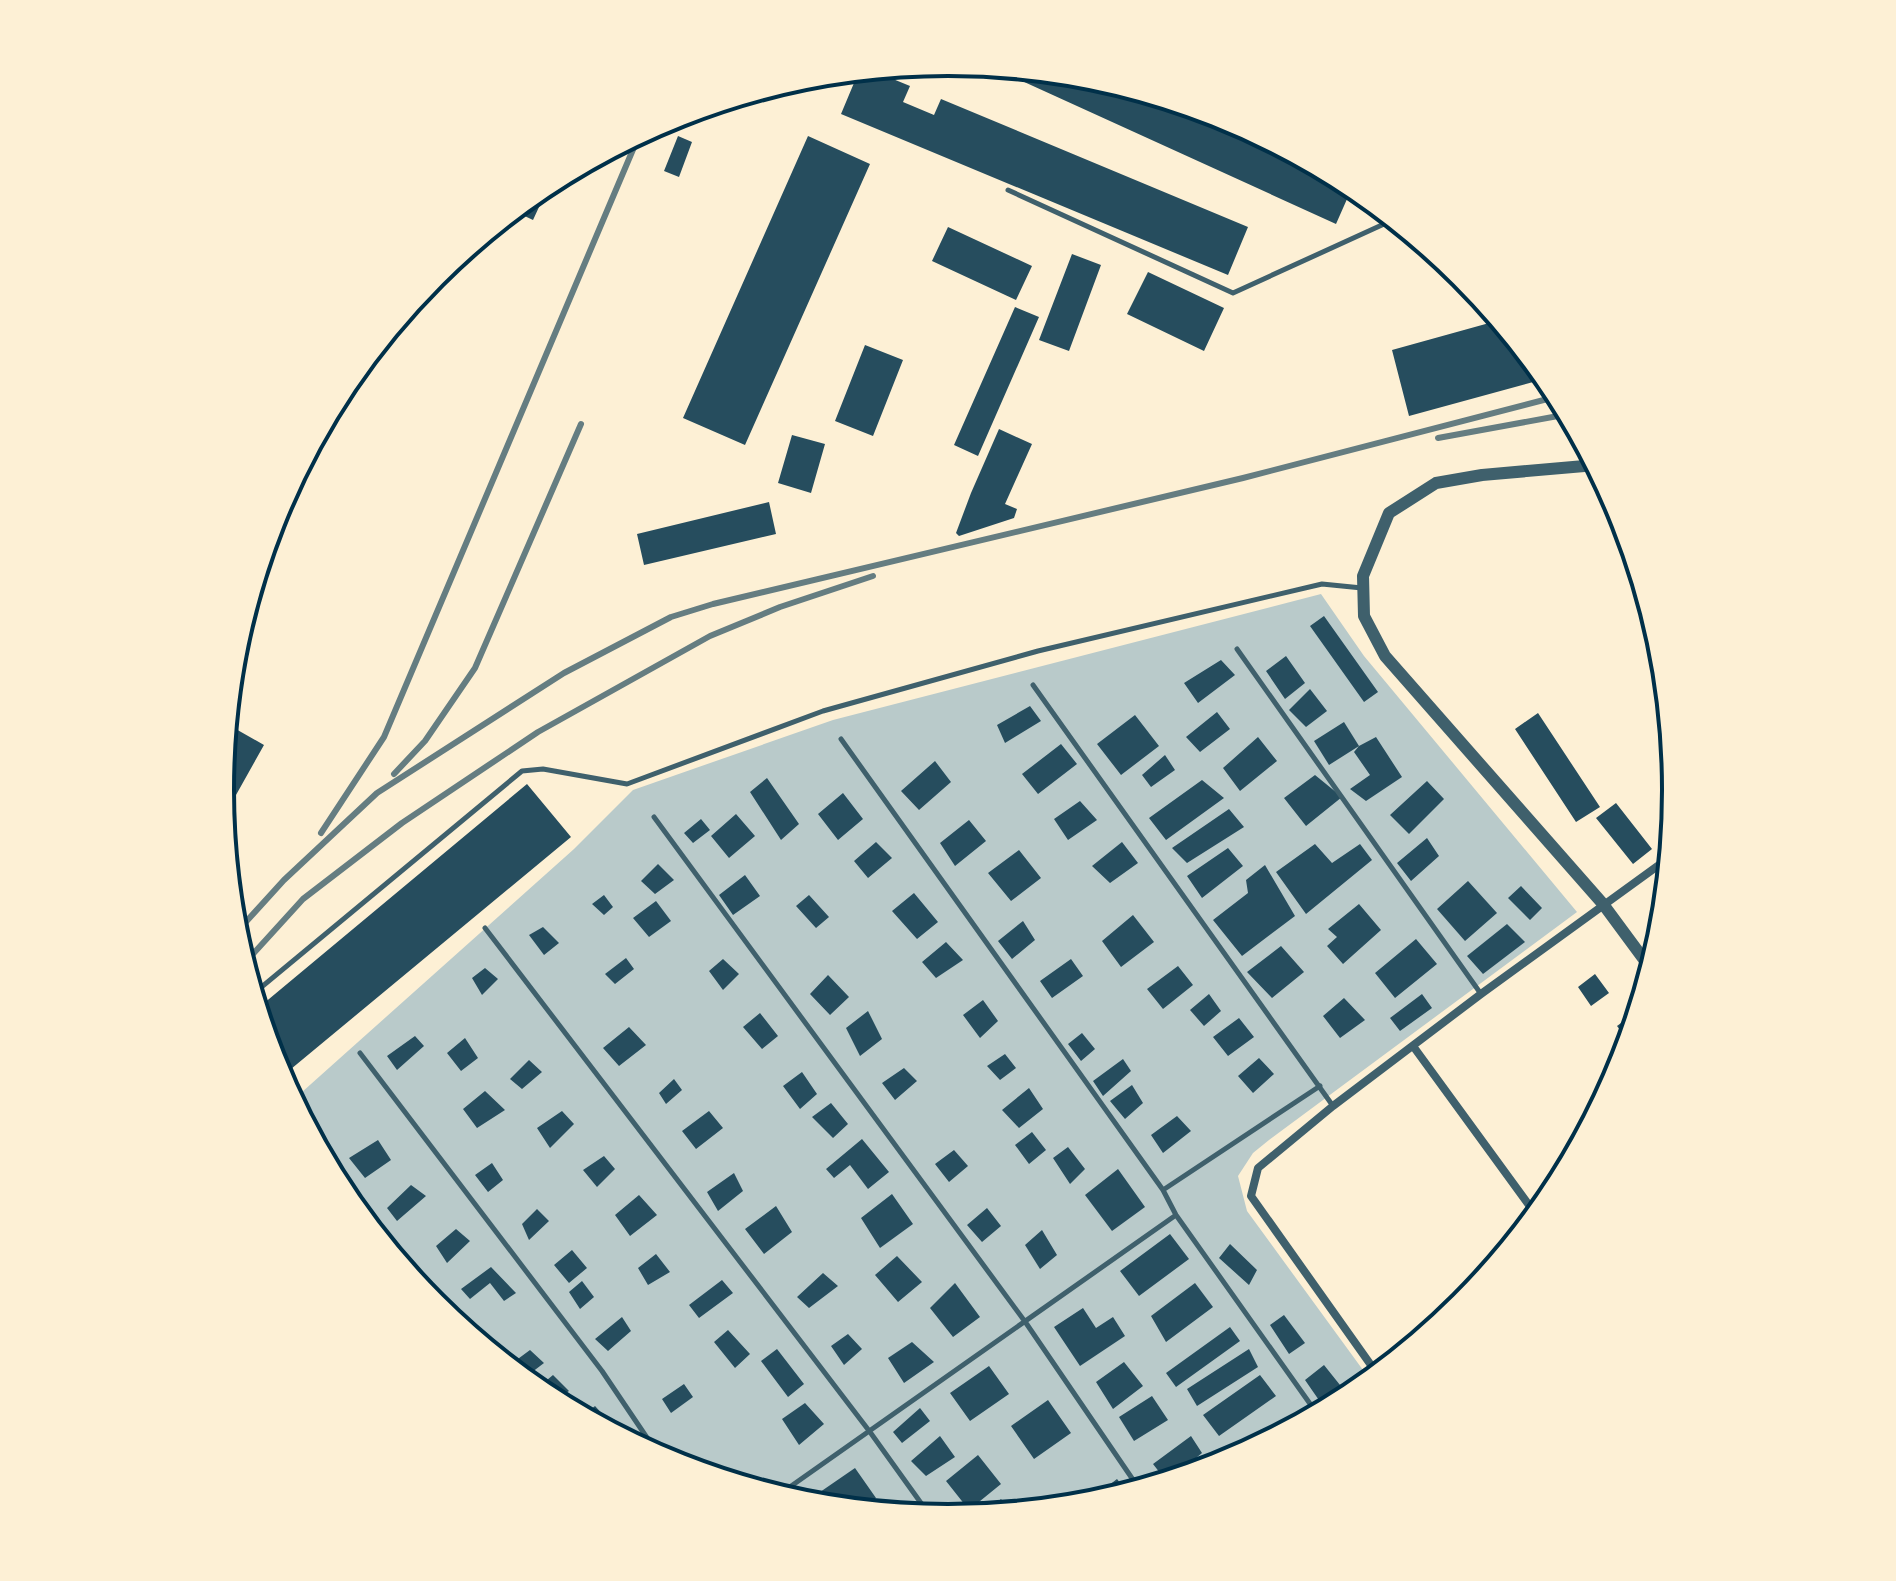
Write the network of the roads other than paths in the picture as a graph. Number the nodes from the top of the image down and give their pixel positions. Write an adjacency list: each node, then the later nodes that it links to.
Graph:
1 (1008, 190): 2 (lane)
2 (1383, 224)
3 (1585, 466): 4 (street)
4 (1363, 589): 10 (street); 13 (lane)
5 (1237, 649): 14 (lane)
6 (1033, 685): 17 (lane)
7 (841, 739): 19 (lane)
8 (654, 817): 22 (lane)
9 (1658, 865): 10 (street)
10 (1603, 904): 12 (street); 14 (street)
11 (485, 928): 25 (lane)
12 (1642, 957)
13 (262, 987)
14 (1481, 994): 15 (street)
15 (1413, 1046): 18 (street); 20 (street)
16 (360, 1053): 26 (lane)
17 (1320, 1086): 18 (lane); 19 (lane)
18 (1333, 1106): 23 (street)
19 (1163, 1190): 21 (lane)
20 (1529, 1205)
21 (1176, 1215): 22 (lane); 24 (lane)
22 (1026, 1323): 25 (lane); 27 (lane)
23 (1371, 1366)
24 (1311, 1405)
25 (870, 1432): 28 (lane); 29 (lane)
26 (647, 1438)
27 (1134, 1481)
28 (790, 1487)
29 (922, 1504)

